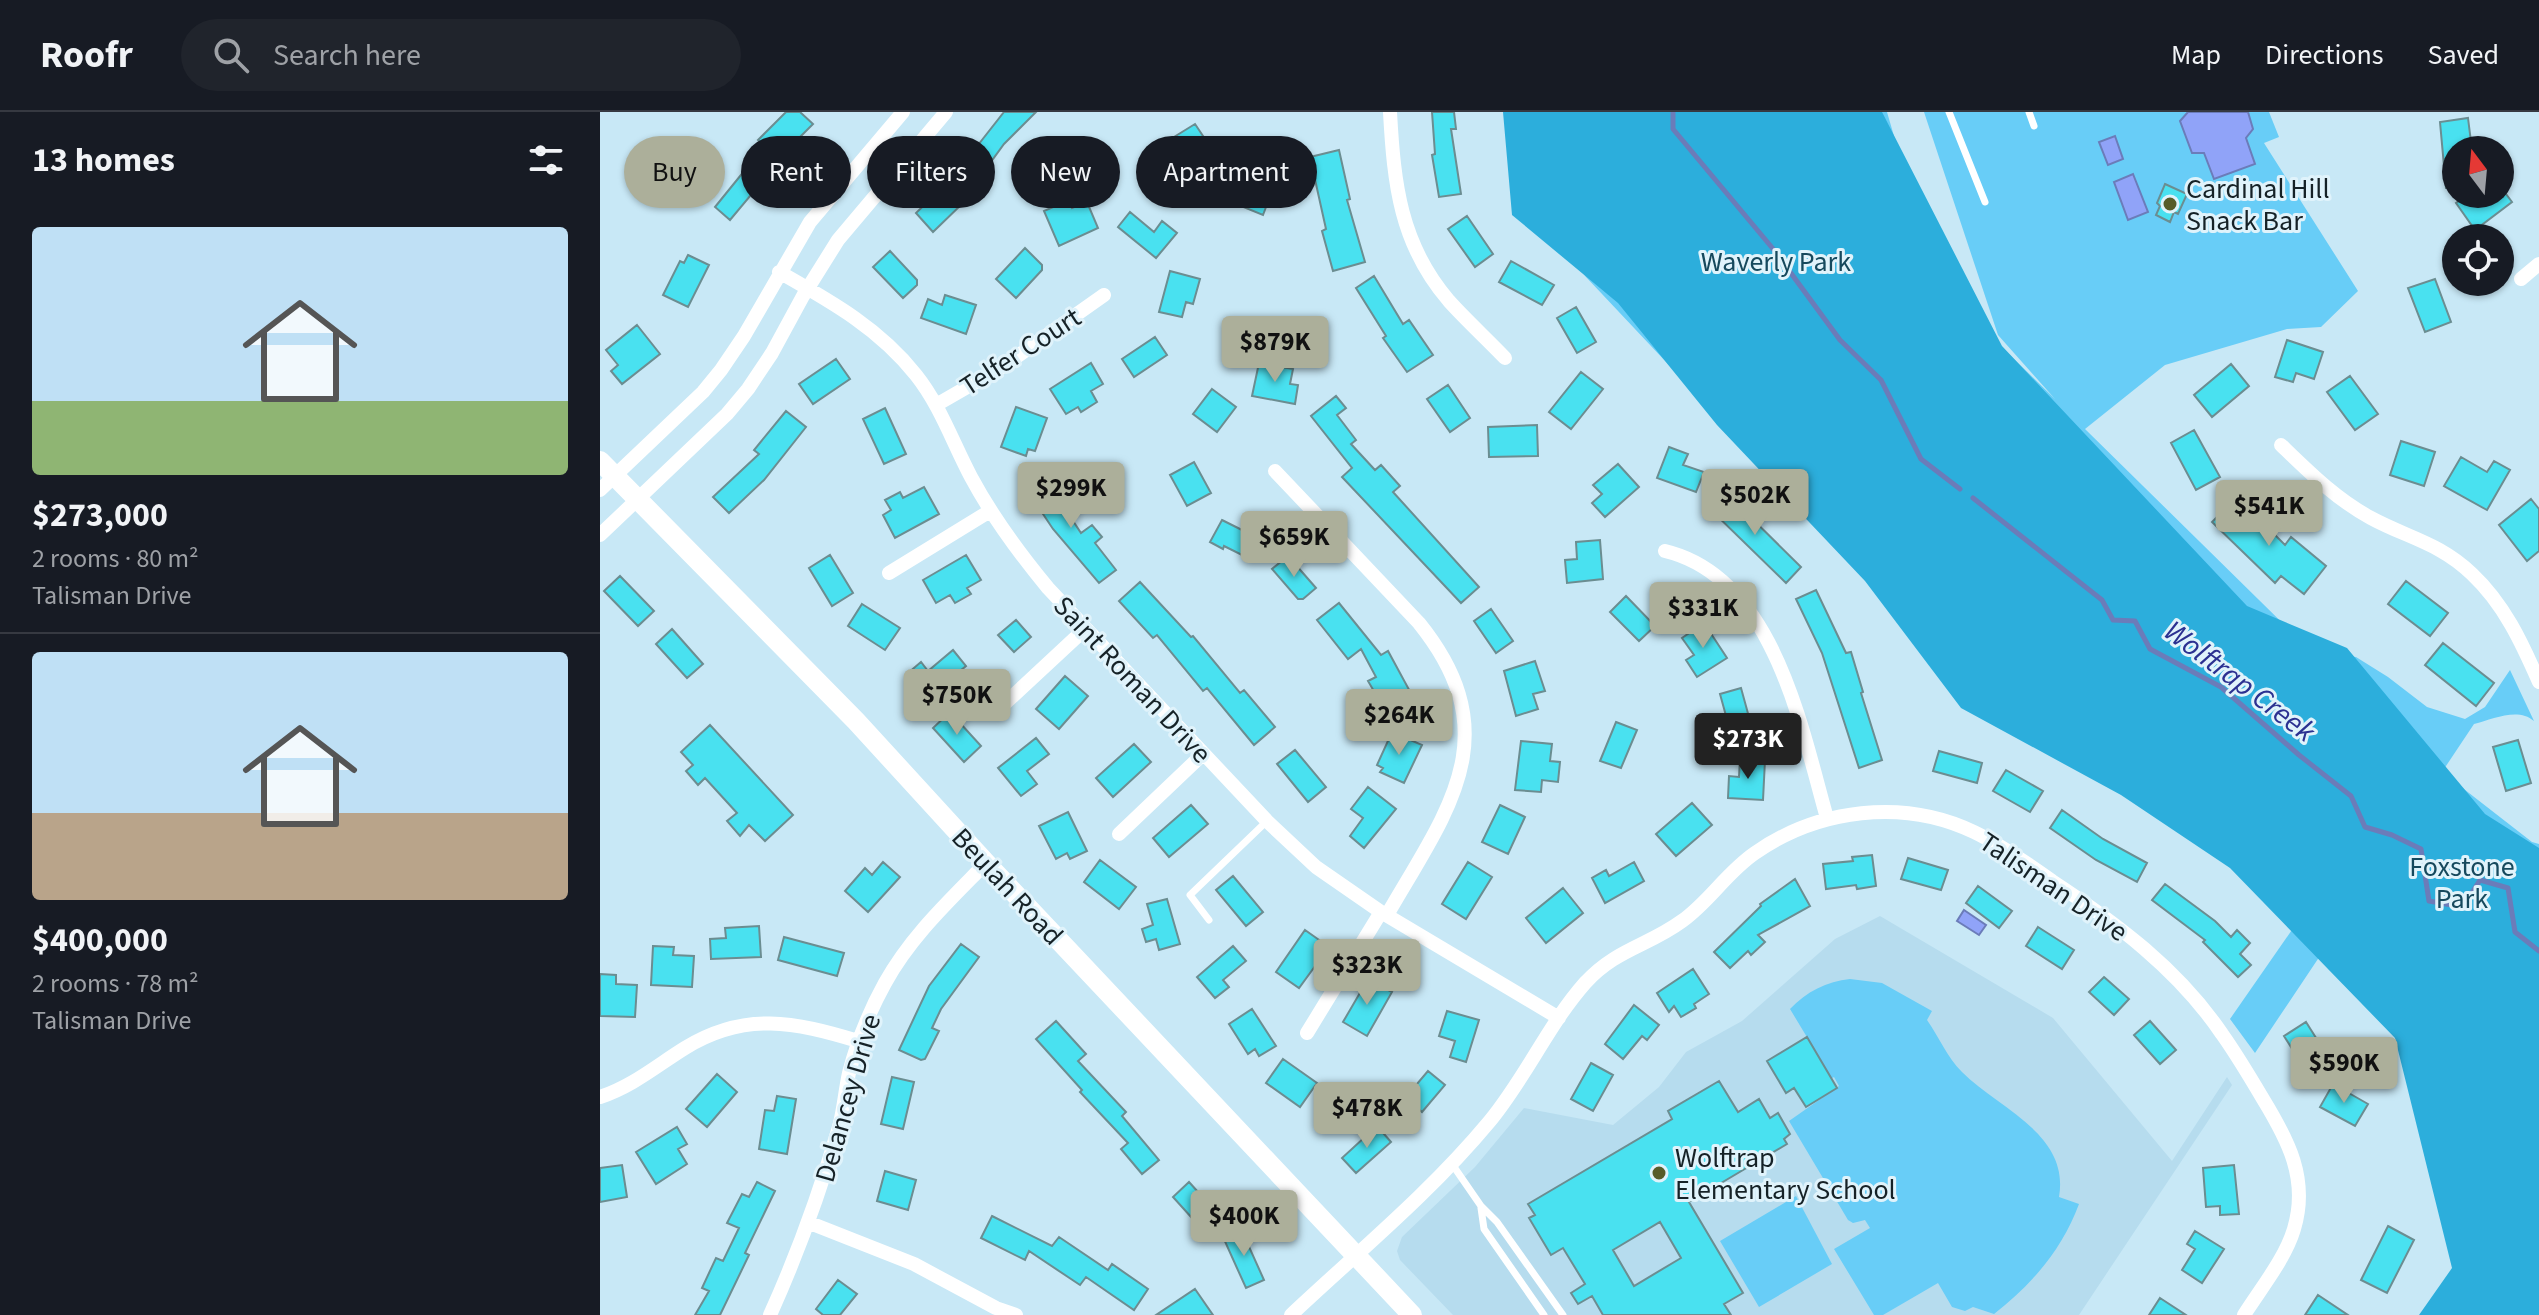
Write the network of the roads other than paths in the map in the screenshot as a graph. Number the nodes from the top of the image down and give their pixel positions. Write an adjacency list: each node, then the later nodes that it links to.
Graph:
1 (903, 112): 9 (street)
2 (946, 112): 11 (street)
3 (1390, 112): 13 (street)
4 (1949, 112): 7 (lane)
5 (2029, 112): 6 (lane)
6 (2034, 126)
7 (1985, 202)
8 (2539, 264): 10 (street)
9 (779, 272): 11 (street, Saint Roman Drive); 18 (street)
10 (2521, 279)
11 (808, 289): 14 (street, Saint Roman Drive); 19 (street)
12 (1104, 295): 14 (street, Telfer Court)
13 (1505, 358)
14 (936, 405): 20 (street, Saint Roman Drive)
15 (2281, 445): 25 (street)
16 (600, 461): 18 (main road, Beulah Road)
17 (1275, 471): 32 (street)
18 (608, 483): 19 (main road, Beulah Road)
19 (639, 499): 21 (street); 31 (main road, Beulah Road)
20 (990, 511): 23 (street); 24 (street, Saint Roman Drive)
21 (600, 535)
22 (1665, 551): 28 (street)
23 (889, 573)
24 (1085, 629): 26 (street); 27 (street, Saint Roman Drive)
25 (2539, 682)
26 (1000, 708)
27 (1203, 754): 29 (street, Saint Roman Drive); 30 (street)
28 (1827, 818): 34 (street, Talisman Drive); 48 (street, Talisman Drive)
29 (1267, 821): 32 (street, Saint Roman Drive); 33 (lane)
30 (1119, 834)
31 (986, 863): 36 (street, Delancey Drive); 41 (main road, Beulah Road)
32 (1384, 914): 34 (street, Saint Roman Drive); 35 (street)
33 (1209, 920)
34 (1559, 1018): 38 (street, Talisman Drive)
35 (1307, 1033)
36 (858, 1041): 37 (street); 40 (street, Delancey Drive)
37 (600, 1097)
38 (1452, 1164): 39 (lane); 41 (street, Talisman Drive)
39 (1481, 1206): 46 (lane); 47 (lane)
40 (810, 1223): 42 (street, Delancey Drive); 43 (street)
41 (1355, 1255): 44 (street, Talisman Drive); 45 (main road, Beulah Road)
42 (770, 1315)
43 (1016, 1315)
44 (1291, 1315)
45 (1412, 1315)
46 (1544, 1315)
47 (1563, 1315)
48 (2244, 1315)

